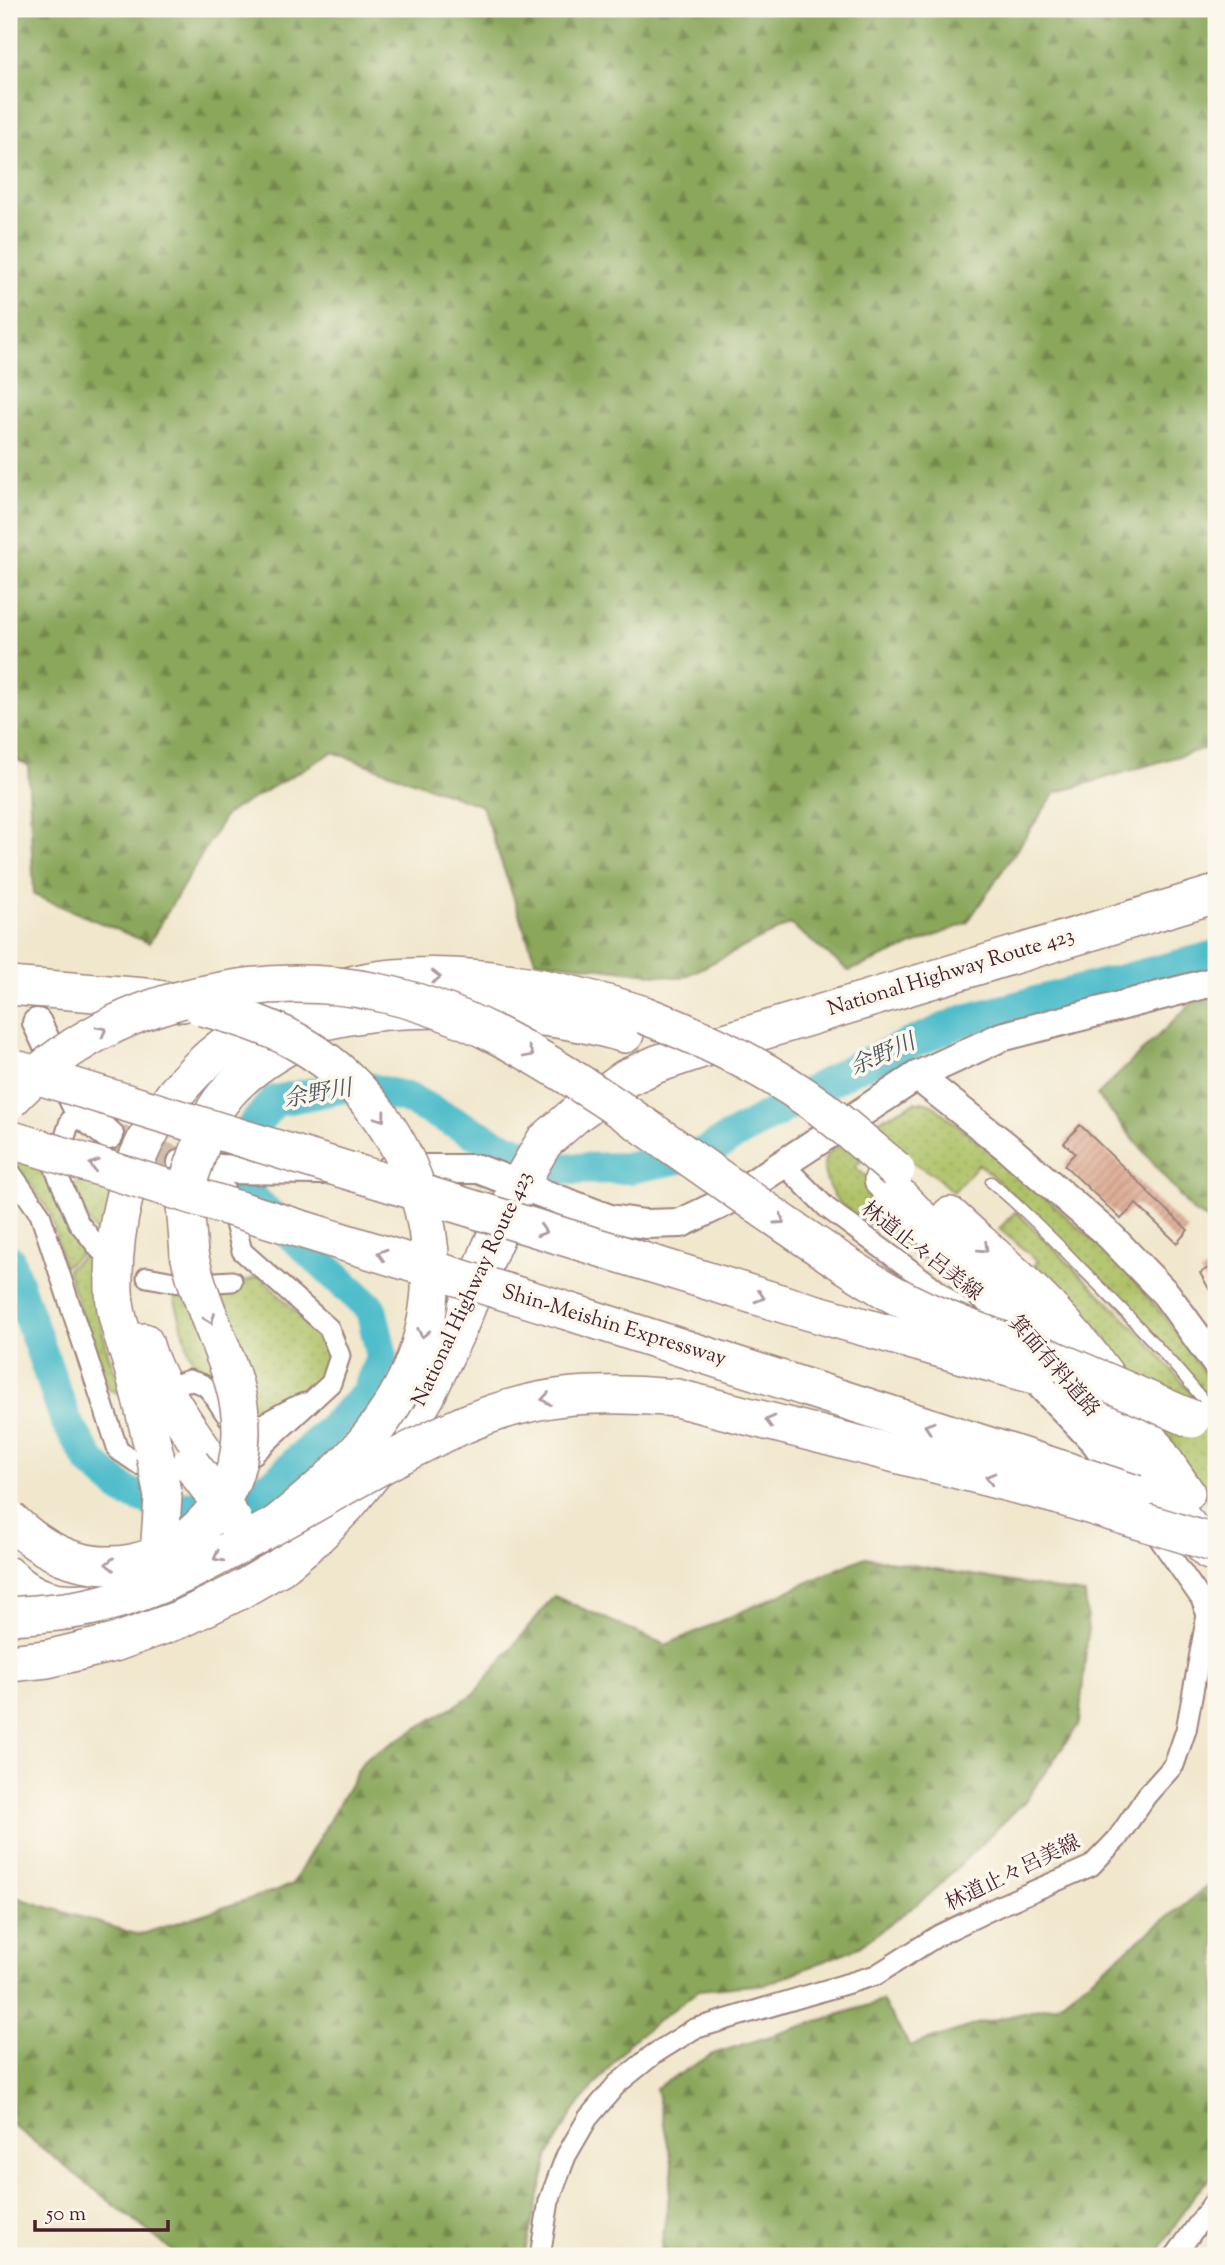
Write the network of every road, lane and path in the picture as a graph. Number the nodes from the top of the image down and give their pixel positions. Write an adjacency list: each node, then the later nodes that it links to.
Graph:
1 (1216, 894): 18 (highway, National Highway Route 423)
2 (1216, 981): 8 (street)
3 (9, 986): 33 (highway, one-way to 33, bridge)
4 (383, 1010): 6 (highway); 14 (highway); 29 (highway)
5 (37, 1023): 10 (street)
6 (638, 1025): 16 (highway); 23 (highway, one-way to 6)
7 (9, 1067): 28 (highway, one-way to 28, bridge)
8 (917, 1076): 13 (street); 22 (street)
9 (9, 1101): 28 (highway, one-way to 28, bridge)
10 (80, 1113): 11 (street); 19 (street)
11 (109, 1135)
12 (9, 1139): 30 (highway, Shin-Meishin Expressway, one-way to 12, bridge)
13 (783, 1164): 18 (street); 42 (street, 林道止々呂美線)
14 (202, 1165): 18 (street); 25 (street); 31 (highway, one-way to 31, bridge)
15 (9, 1170): 26 (street)
16 (890, 1175): 34 (highway, 箕面有料道路, one-way to 34); 36 (highway, 箕面有料道路)
17 (991, 1182): 28 (lane)
18 (519, 1185): 37 (highway, National Highway Route 423)
19 (101, 1251)
20 (147, 1277): 21 (street)
21 (232, 1281)
22 (1216, 1363)
23 (132, 1365): 29 (highway); 38 (highway, bridge)
24 (178, 1384): 25 (street)
25 (312, 1401): 26 (street)
26 (103, 1403): 27 (street)
27 (128, 1408)
28 (1208, 1420)
29 (200, 1461): 33 (highway, bridge)
30 (1060, 1483): 32 (highway, Shin-Meishin Expressway, bridge); 33 (highway, one-way to 33, bridge); 35 (highway, bridge)
31 (9, 1519)
32 (1216, 1521)
33 (257, 1524): 37 (highway); 39 (highway, one-way to 39, bridge)
34 (1216, 1536)
35 (1216, 1544)
36 (1216, 1560)
37 (280, 1567): 40 (highway, National Highway Route 423)
38 (9, 1576)
39 (9, 1616)
40 (9, 1663)
41 (1216, 2199): 43 (street)
42 (540, 2256)
43 (1175, 2256)

